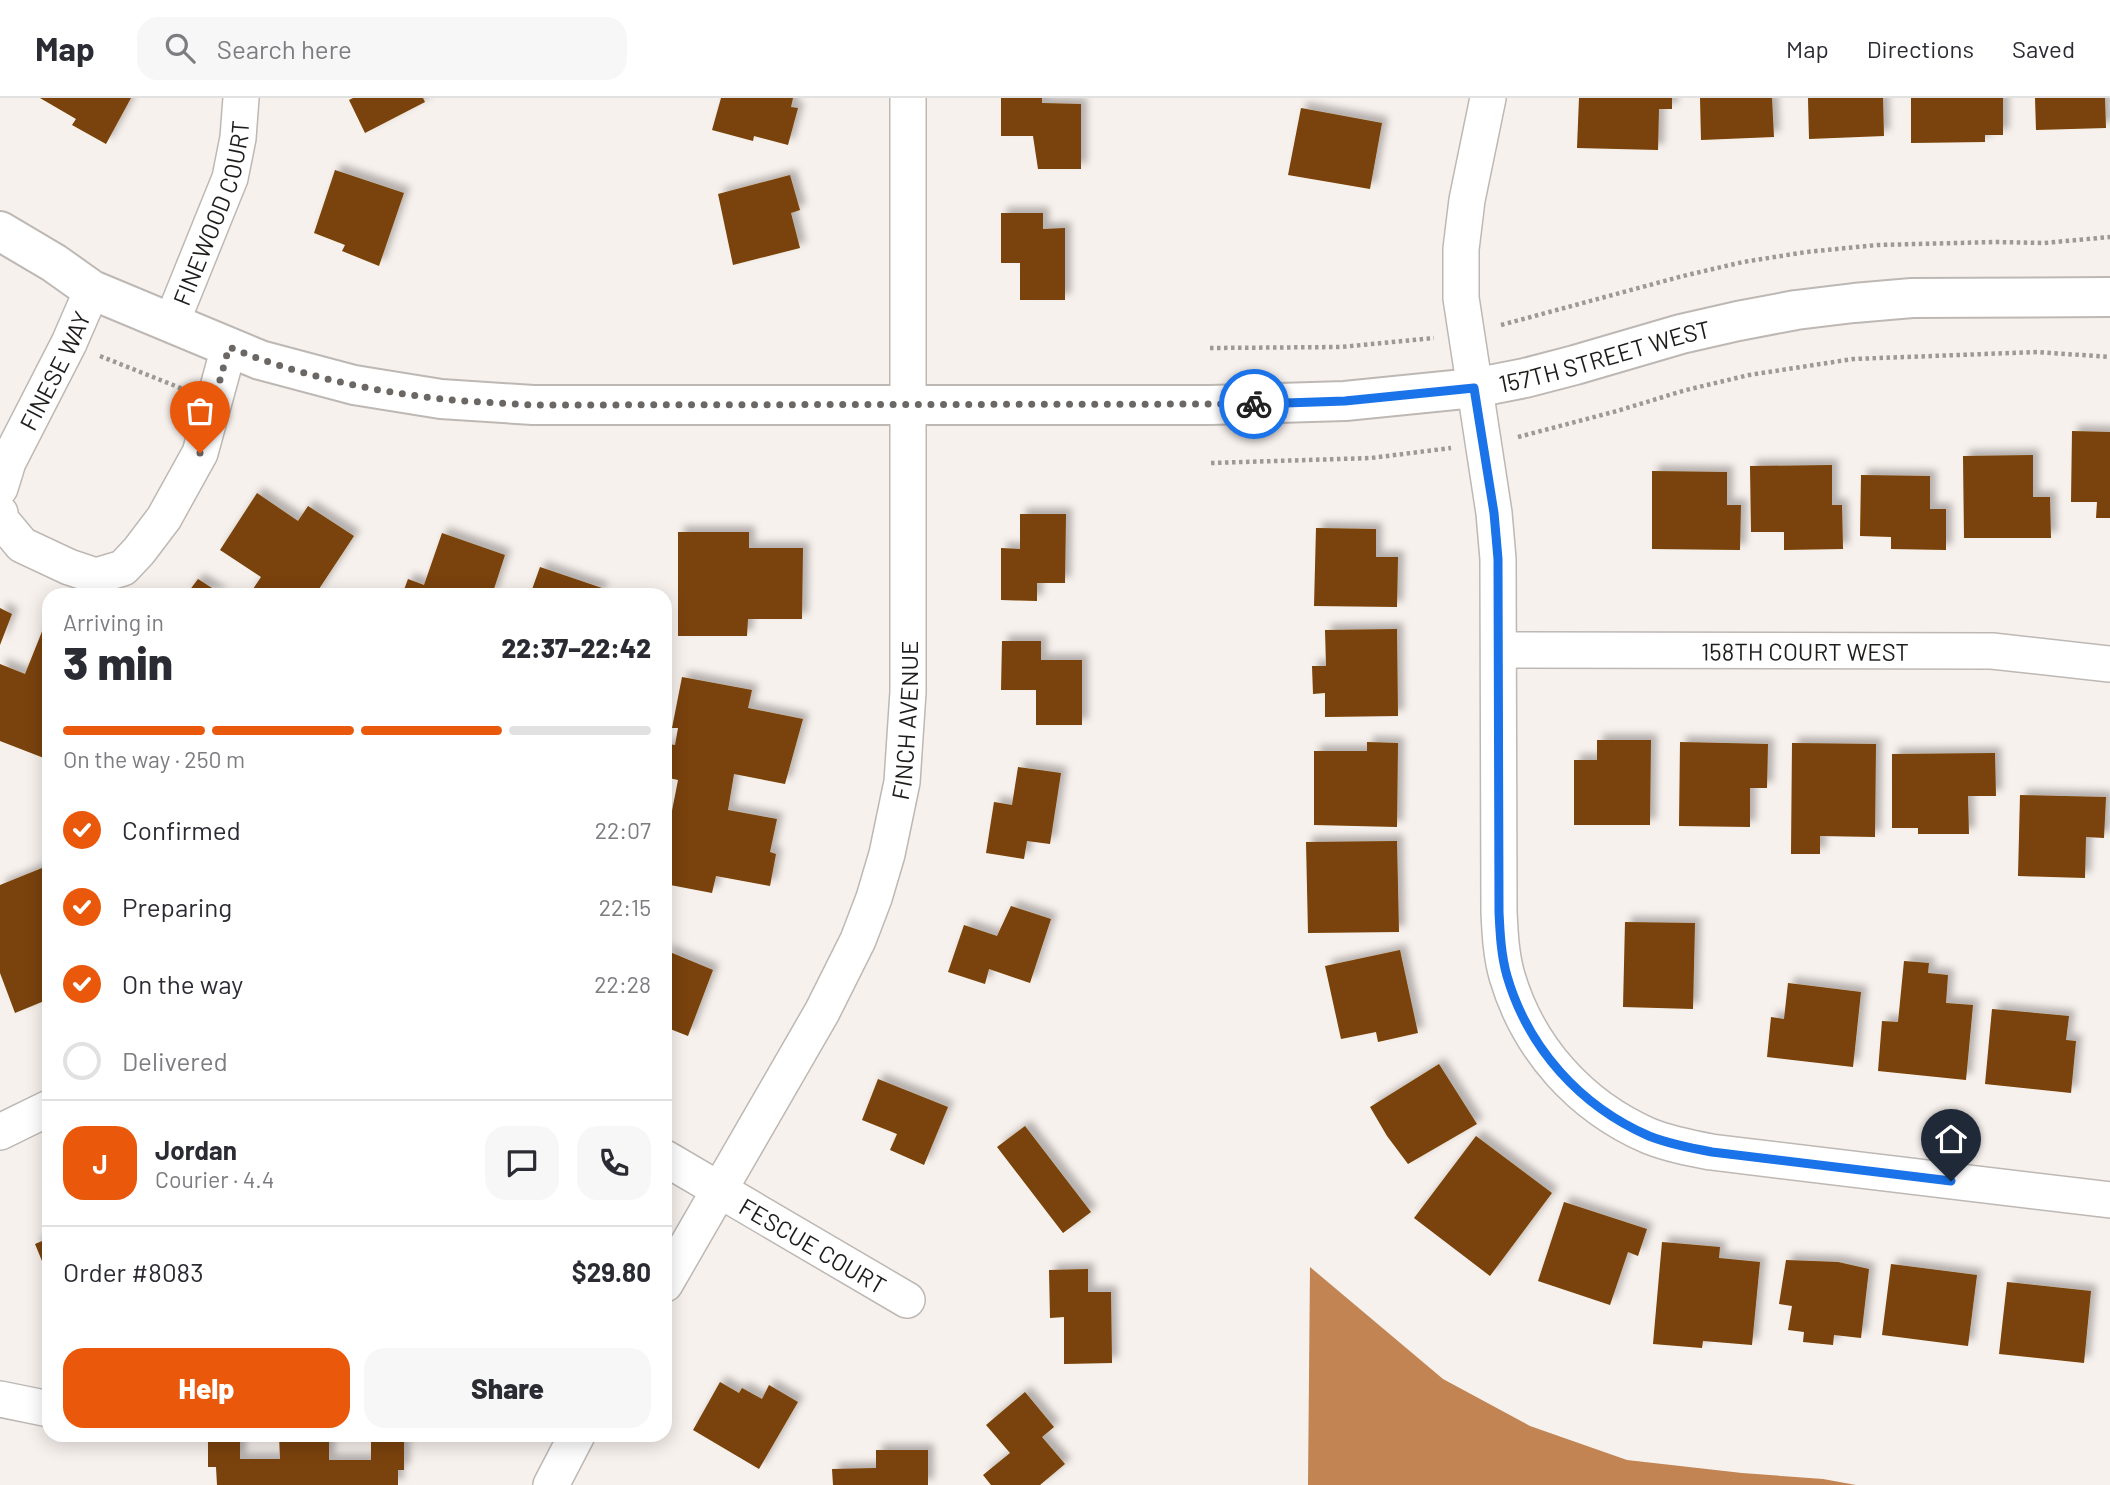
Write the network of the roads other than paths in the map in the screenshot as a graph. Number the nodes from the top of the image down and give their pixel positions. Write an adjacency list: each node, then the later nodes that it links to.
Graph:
1 (241, 98): 7 (street, FINEWOOD COURT)
2 (908, 98): 10 (street, FINCH AVENUE)
3 (1488, 98): 9 (street)
4 (0, 232): 5 (street, 157TH STREET WEST)
5 (92, 290): 7 (street, 157TH STREET WEST); 11 (street, FINESE WAY)
6 (2110, 297): 9 (street, 157TH STREET WEST)
7 (171, 324): 8 (street, 157TH STREET WEST)
8 (229, 347): 10 (street, 157TH STREET WEST); 12 (street)
9 (1474, 388): 10 (street, 157TH STREET WEST); 13 (street)
10 (909, 404): 18 (street, FINCH AVENUE)
11 (0, 488)
12 (0, 513)
13 (1499, 650): 14 (street, 158TH COURT WEST); 19 (street)
14 (2110, 664)
15 (42, 1111): 16 (street)
16 (0, 1132)
17 (672, 1162): 18 (street, FESCUE COURT)
18 (720, 1189): 20 (street, FINCH AVENUE); 21 (street, FESCUE COURT)
19 (2110, 1200)
20 (672, 1272)
21 (907, 1300)
22 (1, 1401): 23 (street)
23 (42, 1408)
24 (566, 1442): 25 (street)
25 (551, 1485)

